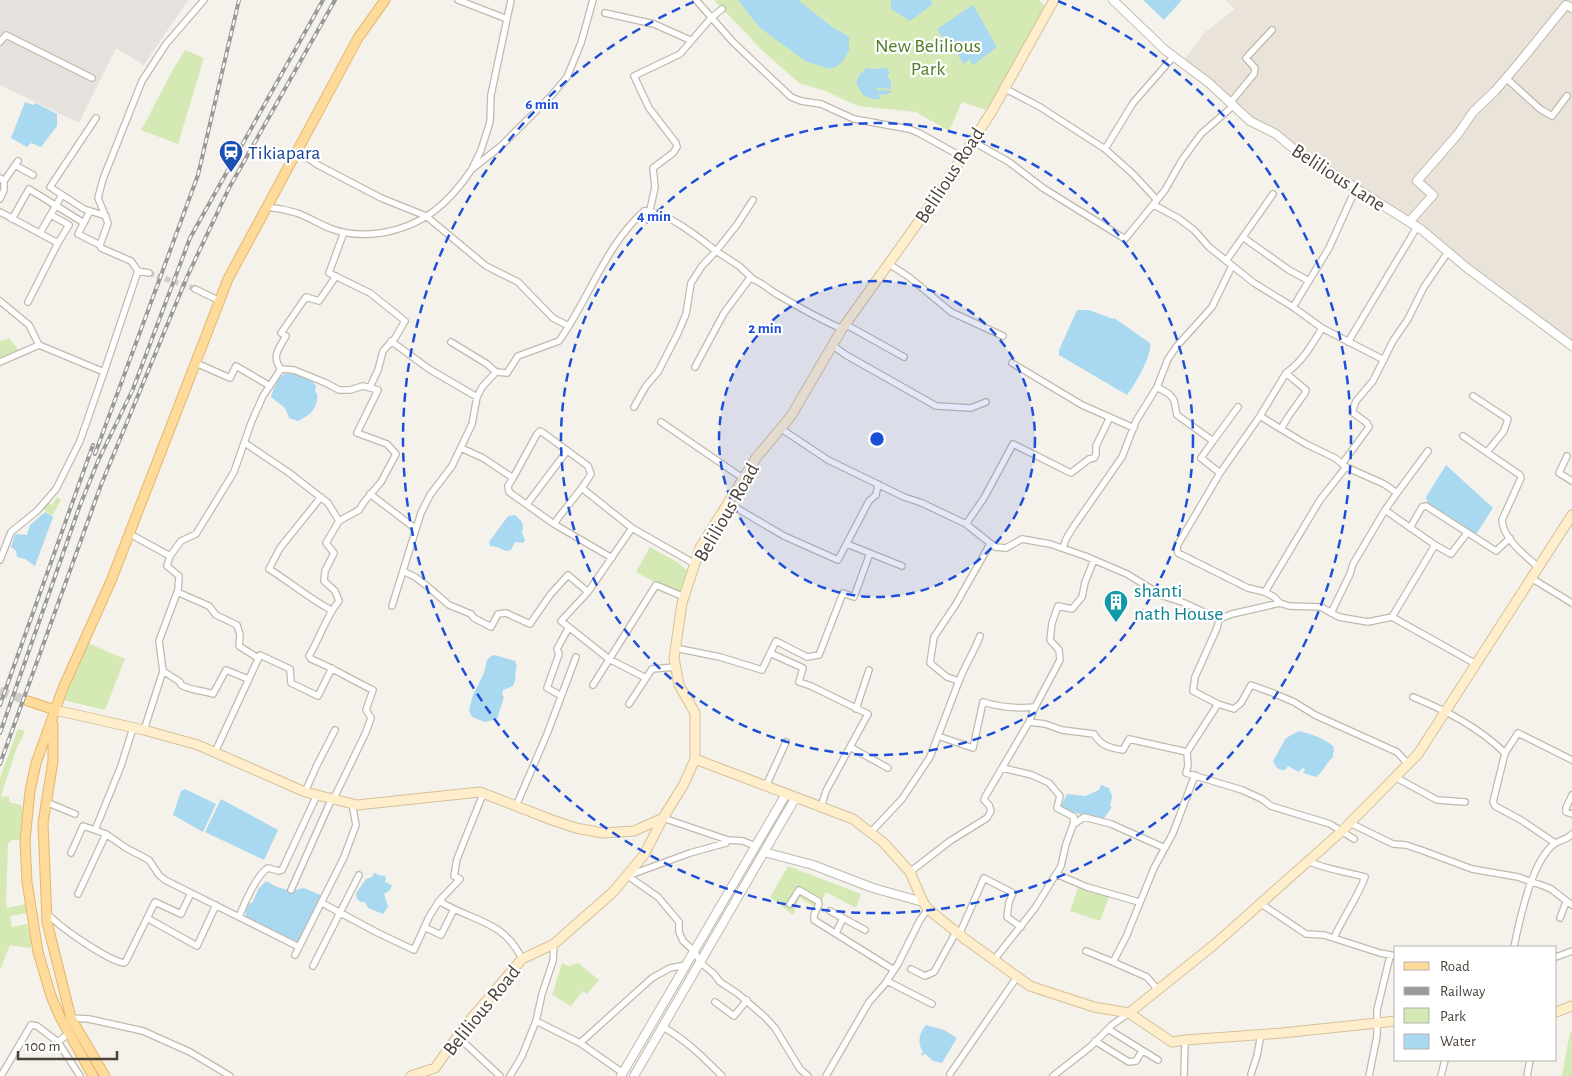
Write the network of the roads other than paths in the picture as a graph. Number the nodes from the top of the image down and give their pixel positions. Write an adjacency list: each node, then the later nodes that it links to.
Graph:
1 (204, 0): 43 (street)
2 (385, 0): 26 (main road)
3 (458, 0): 13 (street)
4 (511, 0): 13 (street)
5 (593, 0): 28 (street)
6 (696, 0): 12 (street)
7 (1052, 0): 20 (main road, Belilious Road)
8 (1114, 0): 17 (street, Belilious Lane)
9 (1572, 8): 19 (street)
10 (722, 9): 12 (street)
11 (605, 13): 15 (street)
12 (711, 18): 15 (street); 27 (street)
13 (506, 19): 28 (street)
14 (1272, 30): 22 (street)
15 (690, 40): 39 (street)
16 (0, 42): 18 (street)
17 (1174, 56): 22 (street, Belilious Lane); 25 (street)
18 (92, 78)
19 (1506, 78): 21 (street); 46 (street)
20 (1004, 88): 24 (main road, Belilious Road); 25 (street)
21 (1567, 96)
22 (1232, 104): 31 (street, Belilious Lane); 36 (street)
23 (96, 118): 33 (street)
24 (972, 141): 27 (main road, Belilious Road); 36 (street)
25 (1105, 149): 36 (street)
26 (297, 151): 38 (main road); 44 (street)
27 (962, 157): 57 (main road, Belilious Road)
28 (472, 169): 44 (street)
29 (33, 175): 30 (street)
30 (2, 179): 34 (street)
31 (1356, 188): 46 (street, Belilious Lane); 63 (street)
32 (1273, 194): 51 (street)
33 (62, 195): 37 (street); 40 (street)
34 (0, 199)
35 (753, 200): 54 (street)
36 (1156, 202): 56 (street)
37 (56, 206): 42 (street); 45 (street); 47 (street)
38 (267, 207): 49 (street); 66 (main road)
39 (650, 210): 54 (street); 69 (street)
40 (90, 211): 43 (street); 47 (street)
41 (0, 212): 45 (street)
42 (51, 215): 50 (street); 52 (street)
43 (106, 216): 53 (street)
44 (426, 216): 49 (street); 69 (street)
45 (12, 219): 50 (street)
46 (1409, 222): 48 (street, Belilious Lane)
47 (84, 223): 53 (street)
48 (1418, 227): 55 (street, Belilious Lane); 75 (street)
49 (344, 232): 61 (street)
50 (40, 234): 52 (street)
51 (1244, 238): 56 (street); 63 (street)
52 (58, 243): 67 (street)
53 (100, 245): 59 (street)
54 (716, 251): 62 (street); 95 (street)
55 (1448, 252): 78 (street, Belilious Lane); 80 (street)
56 (1226, 261): 58 (street)
57 (889, 264): 70 (main road, Belilious Road); 72 (street)
58 (1232, 266): 68 (street); 91 (street)
59 (138, 271): 60 (street); 86 (street)
60 (149, 273)
61 (336, 276): 73 (street); 85 (street)
62 (753, 279): 70 (street); 84 (street)
63 (1309, 281): 68 (street)
64 (195, 289): 66 (street)
65 (0, 301): 76 (street)
66 (220, 301): 82 (main road)
67 (28, 302)
68 (1293, 307): 71 (street)
69 (569, 326): 87 (street)
70 (843, 326): 77 (main road, Belilious Road); 79 (street)
71 (1322, 328): 75 (street); 88 (street)
72 (1003, 336)
73 (391, 341): 90 (street); 93 (street)
74 (451, 342): 87 (street)
75 (1348, 342): 80 (street)
76 (39, 345): 81 (street); 86 (street)
77 (832, 345): 94 (street); 100 (main road, Belilious Road)
78 (1572, 346)
79 (904, 357)
80 (1384, 360): 111 (street)
81 (0, 362)
82 (196, 363): 89 (street); 132 (main road)
83 (1012, 363): 98 (street)
84 (695, 367)
85 (281, 369): 89 (street); 90 (street)
86 (104, 372): 141 (street)
87 (496, 372): 93 (street)
88 (1286, 373): 97 (street); 102 (street)
89 (270, 386): 105 (street)
90 (370, 387): 119 (street)
91 (1157, 387): 101 (street); 104 (street)
92 (1473, 396): 109 (street)
93 (477, 397): 106 (street)
94 (986, 402)
95 (634, 407)
96 (1238, 407): 104 (street)
97 (1260, 416): 102 (street); 112 (street)
98 (1110, 418): 101 (street); 127 (street)
99 (660, 422): 114 (street)
100 (780, 428): 114 (main road, Belilious Road); 116 (street)
101 (1134, 428): 137 (street)
102 (1281, 429): 111 (street)
103 (1463, 436): 109 (street)
104 (1213, 441): 112 (street)
105 (245, 443): 120 (street); 139 (street)
106 (461, 448): 113 (street); 130 (street)
107 (567, 451): 113 (street); 117 (street); 122 (street)
108 (1428, 451): 118 (street)
109 (1487, 452): 133 (street)
110 (1567, 456): 115 (street)
111 (1344, 466): 118 (street); 150 (street)
112 (1220, 473): 150 (street)
113 (513, 478): 122 (street)
114 (744, 478): 121 (main road, Belilious Road)
115 (1572, 481)
116 (878, 484): 127 (street); 134 (street)
117 (583, 489): 126 (street); 128 (street)
118 (1397, 493): 123 (street)
119 (370, 494): 125 (street); 130 (street)
120 (321, 498): 125 (street); 155 (street)
121 (728, 503): 134 (street); 143 (main road, Belilious Road)
122 (527, 504): 126 (street)
123 (1386, 510): 129 (street); 156 (street)
124 (1572, 514): 145 (main road)
125 (339, 521): 155 (street)
126 (554, 524): 140 (street)
127 (966, 524): 135 (street)
128 (632, 528): 140 (street); 143 (street)
129 (1410, 528): 131 (street); 136 (street)
130 (416, 529): 146 (street)
131 (1467, 533): 133 (street); 136 (street)
132 (130, 534): 139 (street); 183 (main road)
133 (1510, 538): 145 (street)
134 (847, 544): 138 (street)
135 (990, 544): 137 (street); 173 (street)
136 (1435, 545): 157 (street)
137 (1063, 548): 142 (street)
138 (870, 553): 144 (street); 162 (street)
139 (170, 556): 148 (street)
140 (612, 558): 149 (street)
141 (0, 560)
142 (1094, 560): 158 (street); 180 (street)
143 (695, 564): 151 (main road, Belilious Road)
144 (902, 566)
145 (1538, 568): 147 (main road)
146 (402, 571): 149 (street); 154 (street)
147 (1531, 578): 153 (street); 166 (main road)
148 (177, 592): 164 (street); 170 (street)
149 (588, 592): 159 (street)
150 (1265, 592): 152 (street)
151 (684, 597): 161 (main road, Belilious Road); 165 (street)
152 (1280, 603): 156 (street); 158 (street)
153 (1572, 603)
154 (392, 606)
155 (331, 610): 168 (street)
156 (1331, 613): 157 (street)
157 (1392, 617): 166 (street)
158 (1219, 619): 179 (street)
159 (569, 627): 165 (street); 175 (street)
160 (980, 636): 173 (street)
161 (675, 648): 162 (street); 167 (main road, Belilious Road)
162 (770, 653): 181 (street)
163 (576, 657): 175 (street)
164 (258, 658): 168 (street); 172 (street)
165 (609, 659): 171 (street); 174 (street)
166 (1476, 664): 182 (main road)
167 (676, 667): 171 (street); 194 (main road, Belilious Road)
168 (332, 668): 208 (street)
169 (869, 670): 181 (street)
170 (163, 671): 172 (street); 186 (street)
171 (646, 678): 178 (street)
172 (248, 679): 191 (street)
173 (960, 681): 188 (street)
174 (593, 685)
175 (560, 695): 212 (street)
176 (1414, 697): 182 (street)
177 (28, 701): 183 (main road)
178 (629, 704)
179 (1218, 704): 192 (street); 196 (street)
180 (1035, 707): 184 (street); 188 (street)
181 (856, 709): 190 (street)
182 (1446, 711): 193 (street); 196 (main road)
183 (54, 713): 185 (main road); 209 (main road); 294 (main road)
184 (1029, 722): 192 (street); 198 (street)
185 (133, 728): 186 (main road); 219 (street)
186 (144, 730): 191 (main road)
187 (335, 730): 202 (street)
188 (938, 736): 221 (street)
189 (786, 742): 201 (street)
190 (850, 746): 197 (street); 213 (street)
191 (215, 752): 202 (main road)
192 (1187, 752): 199 (street)
193 (1505, 753): 195 (street); 226 (street)
194 (696, 759): 201 (main road); 216 (main road, Belilious Road)
195 (1572, 760)
196 (1408, 764): 200 (main road)
197 (888, 768)
198 (1003, 768): 218 (street); 232 (street)
199 (1195, 775): 220 (street); 228 (street)
200 (1395, 777): 210 (street); 217 (main road)
201 (766, 786): 204 (main road)
202 (305, 792): 205 (main road)
203 (483, 794): 211 (main road); 212 (main road); 240 (street)
204 (786, 794): 207 (main road); 227 (street)
205 (316, 795): 208 (main road); 252 (street)
206 (1572, 795): 215 (street)
207 (796, 797): 213 (main road); 229 (street)
208 (330, 798): 211 (main road); 237 (street)
209 (46, 802): 214 (street); 250 (main road)
210 (1465, 802)
211 (352, 803): 242 (street)
212 (516, 806): 216 (main road)
213 (821, 807): 221 (main road)
214 (75, 814)
215 (1572, 814)
216 (664, 818): 225 (street); 235 (main road, Belilious Road)
217 (1350, 823): 220 (main road); 236 (street)
218 (1073, 825): 228 (street); 233 (street)
219 (95, 830): 222 (street); 230 (street)
220 (1342, 831): 224 (street); 231 (main road)
221 (871, 832): 232 (main road)
222 (106, 834): 238 (street); 239 (street)
223 (1572, 834): 226 (street)
224 (1354, 839)
225 (728, 840): 227 (street); 235 (street)
226 (1555, 843): 236 (street)
227 (755, 846): 265 (street)
228 (1165, 848): 241 (street)
229 (764, 852): 247 (street); 274 (street)
230 (70, 853)
231 (1308, 861): 246 (main road); 261 (street)
232 (910, 872): 247 (main road)
233 (1056, 874): 241 (street); 257 (street)
234 (359, 875): 251 (street)
235 (628, 876): 262 (main road, Belilious Road); 265 (street)
236 (1532, 882): 243 (street); 263 (street)
237 (291, 890)
238 (191, 893): 244 (street); 253 (street)
239 (78, 894)
240 (439, 900): 248 (street); 256 (street)
241 (1139, 902): 273 (street)
242 (322, 903): 251 (street); 264 (street)
243 (1569, 903): 255 (street)
244 (216, 904): 252 (street); 253 (street)
245 (790, 904): 259 (street)
246 (1260, 904): 261 (street); 281 (main road)
247 (925, 905): 260 (main road); 278 (street)
248 (454, 909): 256 (street); 271 (street)
249 (830, 912): 254 (street)
250 (47, 913): 253 (street); 288 (main road)
251 (340, 913): 256 (street); 276 (street)
252 (239, 917): 264 (street)
253 (147, 918)
254 (844, 918): 258 (street); 259 (street)
255 (1560, 918)
256 (424, 927)
257 (1021, 927): 260 (street); 272 (street)
258 (865, 930)
259 (836, 933): 278 (street)
260 (958, 933): 272 (main road); 277 (street)
261 (1334, 938): 269 (street)
262 (554, 944): 271 (main road, Belilious Road); 289 (street)
263 (1514, 946)
264 (299, 947): 268 (street)
265 (694, 950): 274 (street); 275 (street)
266 (1086, 951): 273 (street)
267 (1572, 951): 270 (street)
268 (295, 955)
269 (1393, 956): 291 (street)
270 (1557, 957)
271 (522, 959): 296 (main road, Belilious Road)
272 (994, 960): 279 (main road)
273 (1113, 962): 281 (street)
274 (701, 963): 282 (street); 292 (street)
275 (686, 965): 300 (street); 307 (street)
276 (313, 966)
277 (911, 969)
278 (894, 970): 280 (street)
279 (1016, 977): 287 (main road); 305 (street)
280 (887, 981): 284 (street); 319 (street)
281 (1158, 990): 287 (main road)
282 (747, 1000): 283 (street); 318 (street)
283 (715, 1002)
284 (932, 1004)
285 (1572, 1006): 286 (main road)
286 (1557, 1012)
287 (1129, 1013): 293 (street); 297 (main road)
288 (71, 1018): 311 (main road); 312 (street)
289 (536, 1021): 300 (street); 315 (street)
290 (1394, 1021): 291 (main road)
291 (1377, 1023): 295 (main road); 322 (street)
292 (663, 1027): 316 (street); 317 (street)
293 (1108, 1029): 299 (street); 301 (street)
294 (69, 1033): 298 (street); 310 (main road)
295 (1261, 1034): 297 (main road); 306 (street)
296 (457, 1036): 313 (main road, Belilious Road); 314 (street)
297 (1185, 1040): 321 (street)
298 (58, 1042): 308 (street); 309 (street)
299 (1095, 1042): 301 (street); 320 (street)
300 (580, 1043): 307 (street)
301 (1142, 1051): 302 (street)
302 (1158, 1060)
303 (1445, 1061): 323 (street)
304 (1530, 1061): 324 (street)
305 (950, 1074)
306 (1251, 1074)
307 (622, 1075)
308 (1, 1076)
309 (80, 1076)
310 (93, 1076)
311 (105, 1076)
312 (230, 1076)
313 (411, 1076)
314 (500, 1076)
315 (510, 1076)
316 (634, 1076)
317 (722, 1076)
318 (808, 1076)
319 (826, 1076)
320 (1053, 1076)
321 (1184, 1076)
322 (1369, 1076)
323 (1441, 1076)
324 (1527, 1076)

